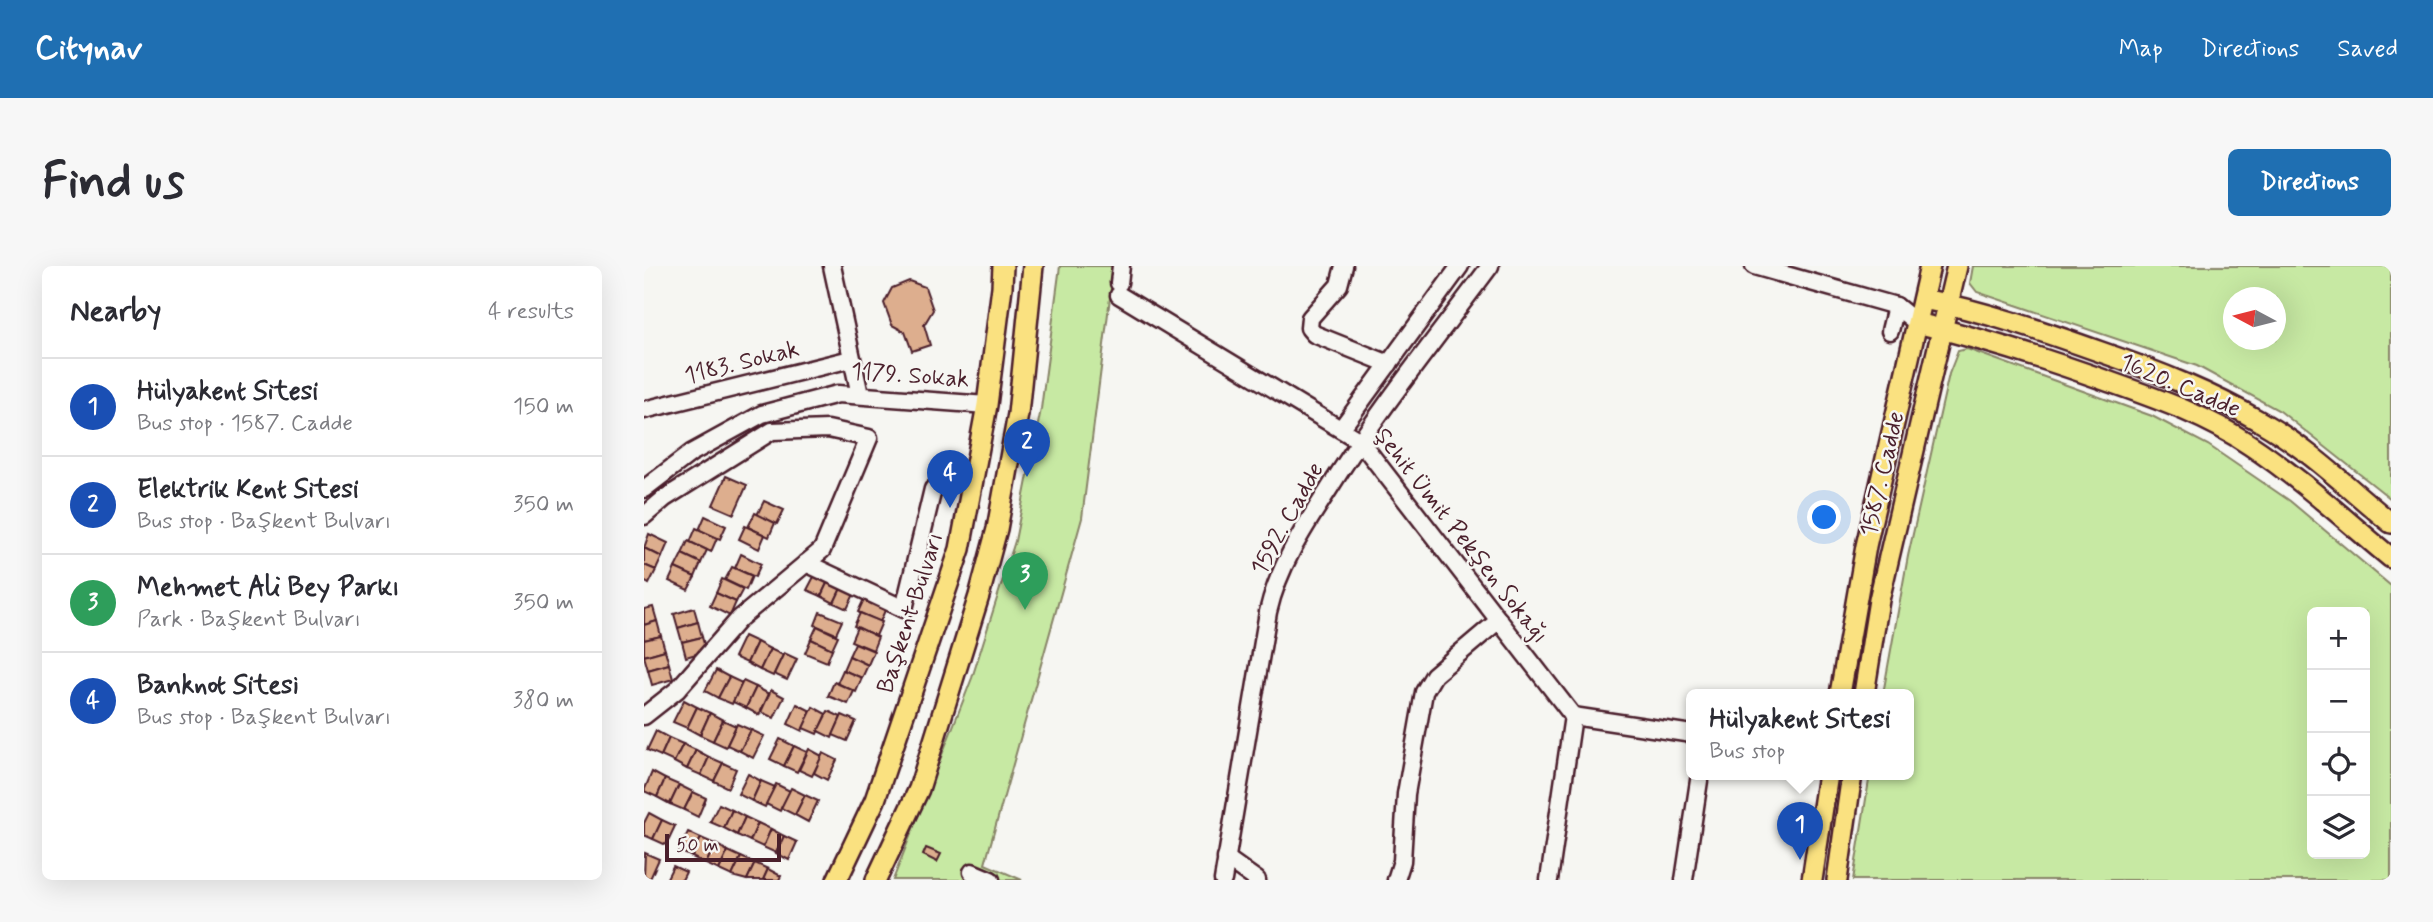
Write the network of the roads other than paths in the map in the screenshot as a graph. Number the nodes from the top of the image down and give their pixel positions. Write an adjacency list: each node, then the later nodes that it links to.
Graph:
1 (832, 266): 17 (street)
2 (1002, 266): 20 (main road, Başkent Bulvarı)
3 (1036, 266): 42 (main road)
4 (1121, 266): 22 (street, Şehit Ümit Pekşen Sokağı)
5 (1344, 266): 18 (street)
6 (1460, 266): 18 (street)
7 (1490, 266): 23 (street, 1592. Cadde)
8 (1754, 266): 13 (street)
9 (1930, 266): 11 (main road, 1587. Cadde)
10 (1957, 266): 12 (main road, 1587. Cadde)
11 (1923, 299): 12 (main road, 1620. Cadde); 13 (street); 14 (main road, 1587. Cadde)
12 (1949, 304): 15 (main road, 1587. Cadde); 27 (main road, 1620. Cadde)
13 (1896, 306): 14 (street); 16 (street)
14 (1917, 323): 15 (main road, 1620. Cadde); 31 (main road, 1587. Cadde)
15 (1943, 329): 28 (main road, 1620. Cadde); 32 (main road, 1587. Cadde)
16 (1890, 331)
17 (852, 359): 19 (street); 21 (street, 1183. Sokak)
18 (1389, 364): 22 (street)
19 (860, 395): 20 (street, 1179. Sokak); 24 (street, 1179. Sokak)
20 (987, 405): 41 (main road, Başkent Bulvarı)
21 (644, 410)
22 (1341, 429): 23 (street, Şehit Ümit Pekşen Sokağı)
23 (1360, 441): 30 (street, Şehit Ümit Pekşen Sokağı); 39 (street, 1592. Cadde)
24 (644, 489)
25 (933, 489): 29 (street)
26 (644, 516): 29 (street)
27 (2391, 523)
28 (2391, 558)
29 (806, 563): 33 (street)
30 (1499, 620): 34 (street, Şehit Ümit Pekşen Sokağı); 46 (street)
31 (1841, 689)
32 (1865, 689)
33 (644, 716)
34 (1573, 716): 35 (street); 47 (street)
35 (1686, 733)
36 (1699, 780): 48 (street)
37 (1827, 780): 49 (main road)
38 (1851, 780): 50 (main road)
39 (1226, 858): 44 (street, 1592. Cadde); 45 (street)
40 (972, 872): 43 (street)
41 (837, 880)
42 (876, 880)
43 (991, 880)
44 (1223, 880)
45 (1256, 880)
46 (1396, 880)
47 (1549, 880)
48 (1684, 880)
49 (1812, 880)
50 (1837, 880)

